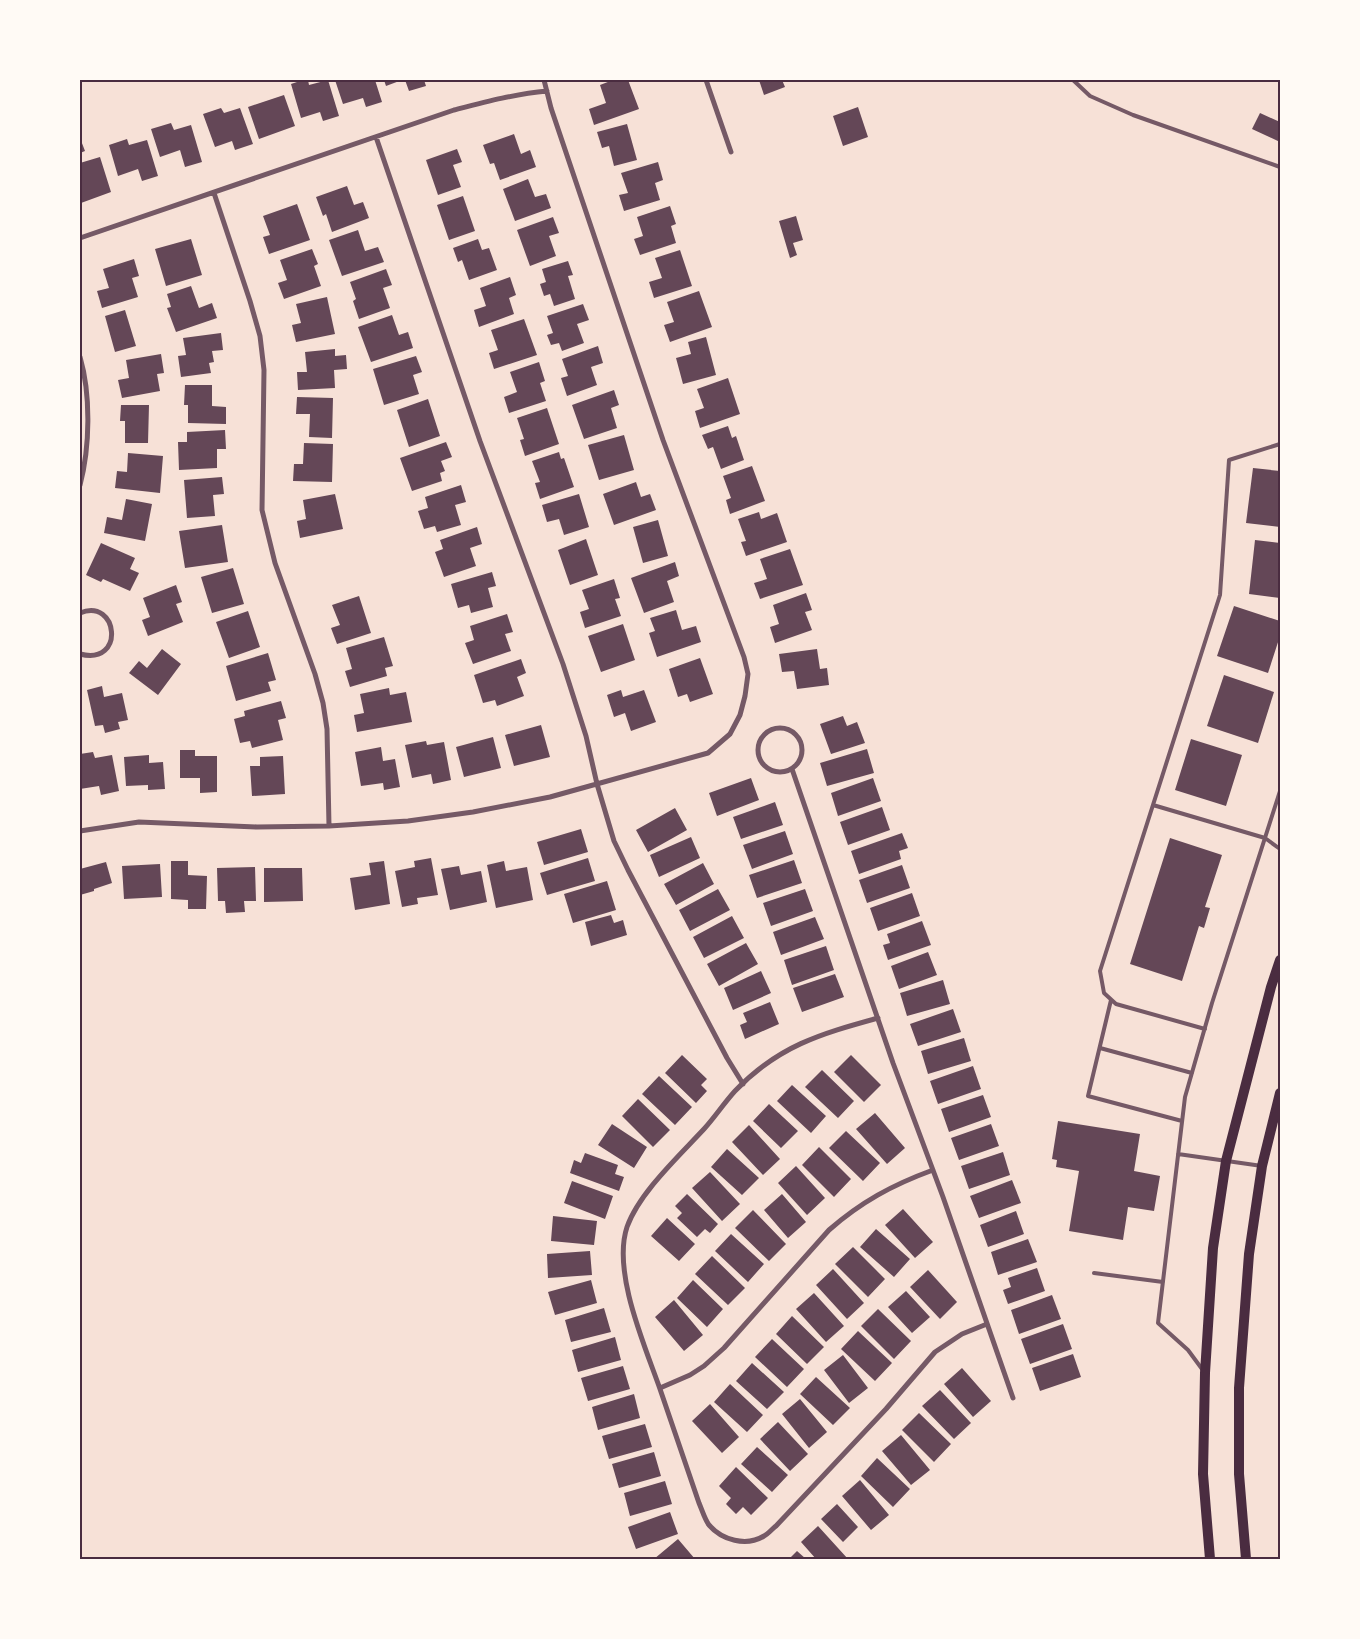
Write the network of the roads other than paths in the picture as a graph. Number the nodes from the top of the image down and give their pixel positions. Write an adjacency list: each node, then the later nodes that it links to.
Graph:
1 (544, 80): 4 (street)
2 (706, 80): 6 (street)
3 (1073, 80): 7 (lane)
4 (546, 91): 5 (street); 16 (street)
5 (376, 137): 8 (street); 16 (street)
6 (731, 152)
7 (1280, 167)
8 (214, 193): 9 (street); 19 (street)
9 (80, 238)
10 (80, 357): 12 (street)
11 (1280, 444): 18 (lane)
12 (80, 485)
13 (80, 613): 14 (street)
14 (80, 654)
15 (792, 769): 15 (street); 25 (street)
16 (597, 784): 19 (street); 29 (street)
17 (1280, 791): 21 (lane)
18 (1153, 805): 21 (lane); 24 (lane)
19 (329, 826): 20 (street)
20 (80, 831)
21 (1265, 838): 22 (lane); 26 (lane)
22 (1280, 849)
23 (1280, 960): 33 (main road)
24 (1111, 1000): 26 (lane); 27 (lane)
25 (878, 1018): 29 (street); 35 (street)
26 (1205, 1029): 28 (lane)
27 (1100, 1048): 28 (lane); 31 (lane)
28 (1192, 1073): 31 (lane)
29 (743, 1084): 40 (street)
30 (1280, 1093): 34 (main road)
31 (1182, 1121): 32 (lane)
32 (1178, 1154): 33 (lane); 37 (lane)
33 (1226, 1161): 34 (lane); 39 (main road)
34 (1262, 1166): 43 (main road)
35 (933, 1170): 38 (street); 40 (street)
36 (1094, 1273): 37 (lane)
37 (1162, 1282): 39 (lane)
38 (987, 1324): 40 (street); 41 (street)
39 (1205, 1372): 42 (main road)
40 (660, 1388)
41 (1013, 1398)
42 (1210, 1559)
43 (1246, 1559)

